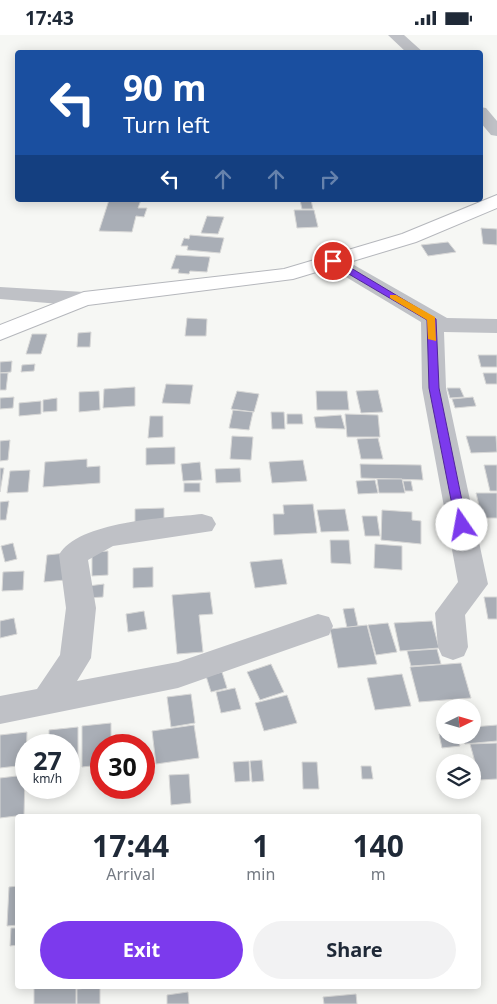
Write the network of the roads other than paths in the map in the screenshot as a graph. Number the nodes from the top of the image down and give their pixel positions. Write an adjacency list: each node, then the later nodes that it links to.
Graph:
1 (395, 35): 2 (street)
2 (413, 50)
3 (483, 115): 4 (street)
4 (497, 131)
5 (497, 201): 6 (main road)
6 (333, 261): 8 (main road); 9 (street)
7 (0, 293): 8 (street)
8 (84, 299): 11 (main road)
9 (432, 319): 10 (street); 14 (street)
10 (497, 326)
11 (0, 333)
12 (202, 524): 15 (street)
13 (318, 626): 15 (street)
14 (453, 647)
15 (47, 701): 16 (street)
16 (0, 710)

